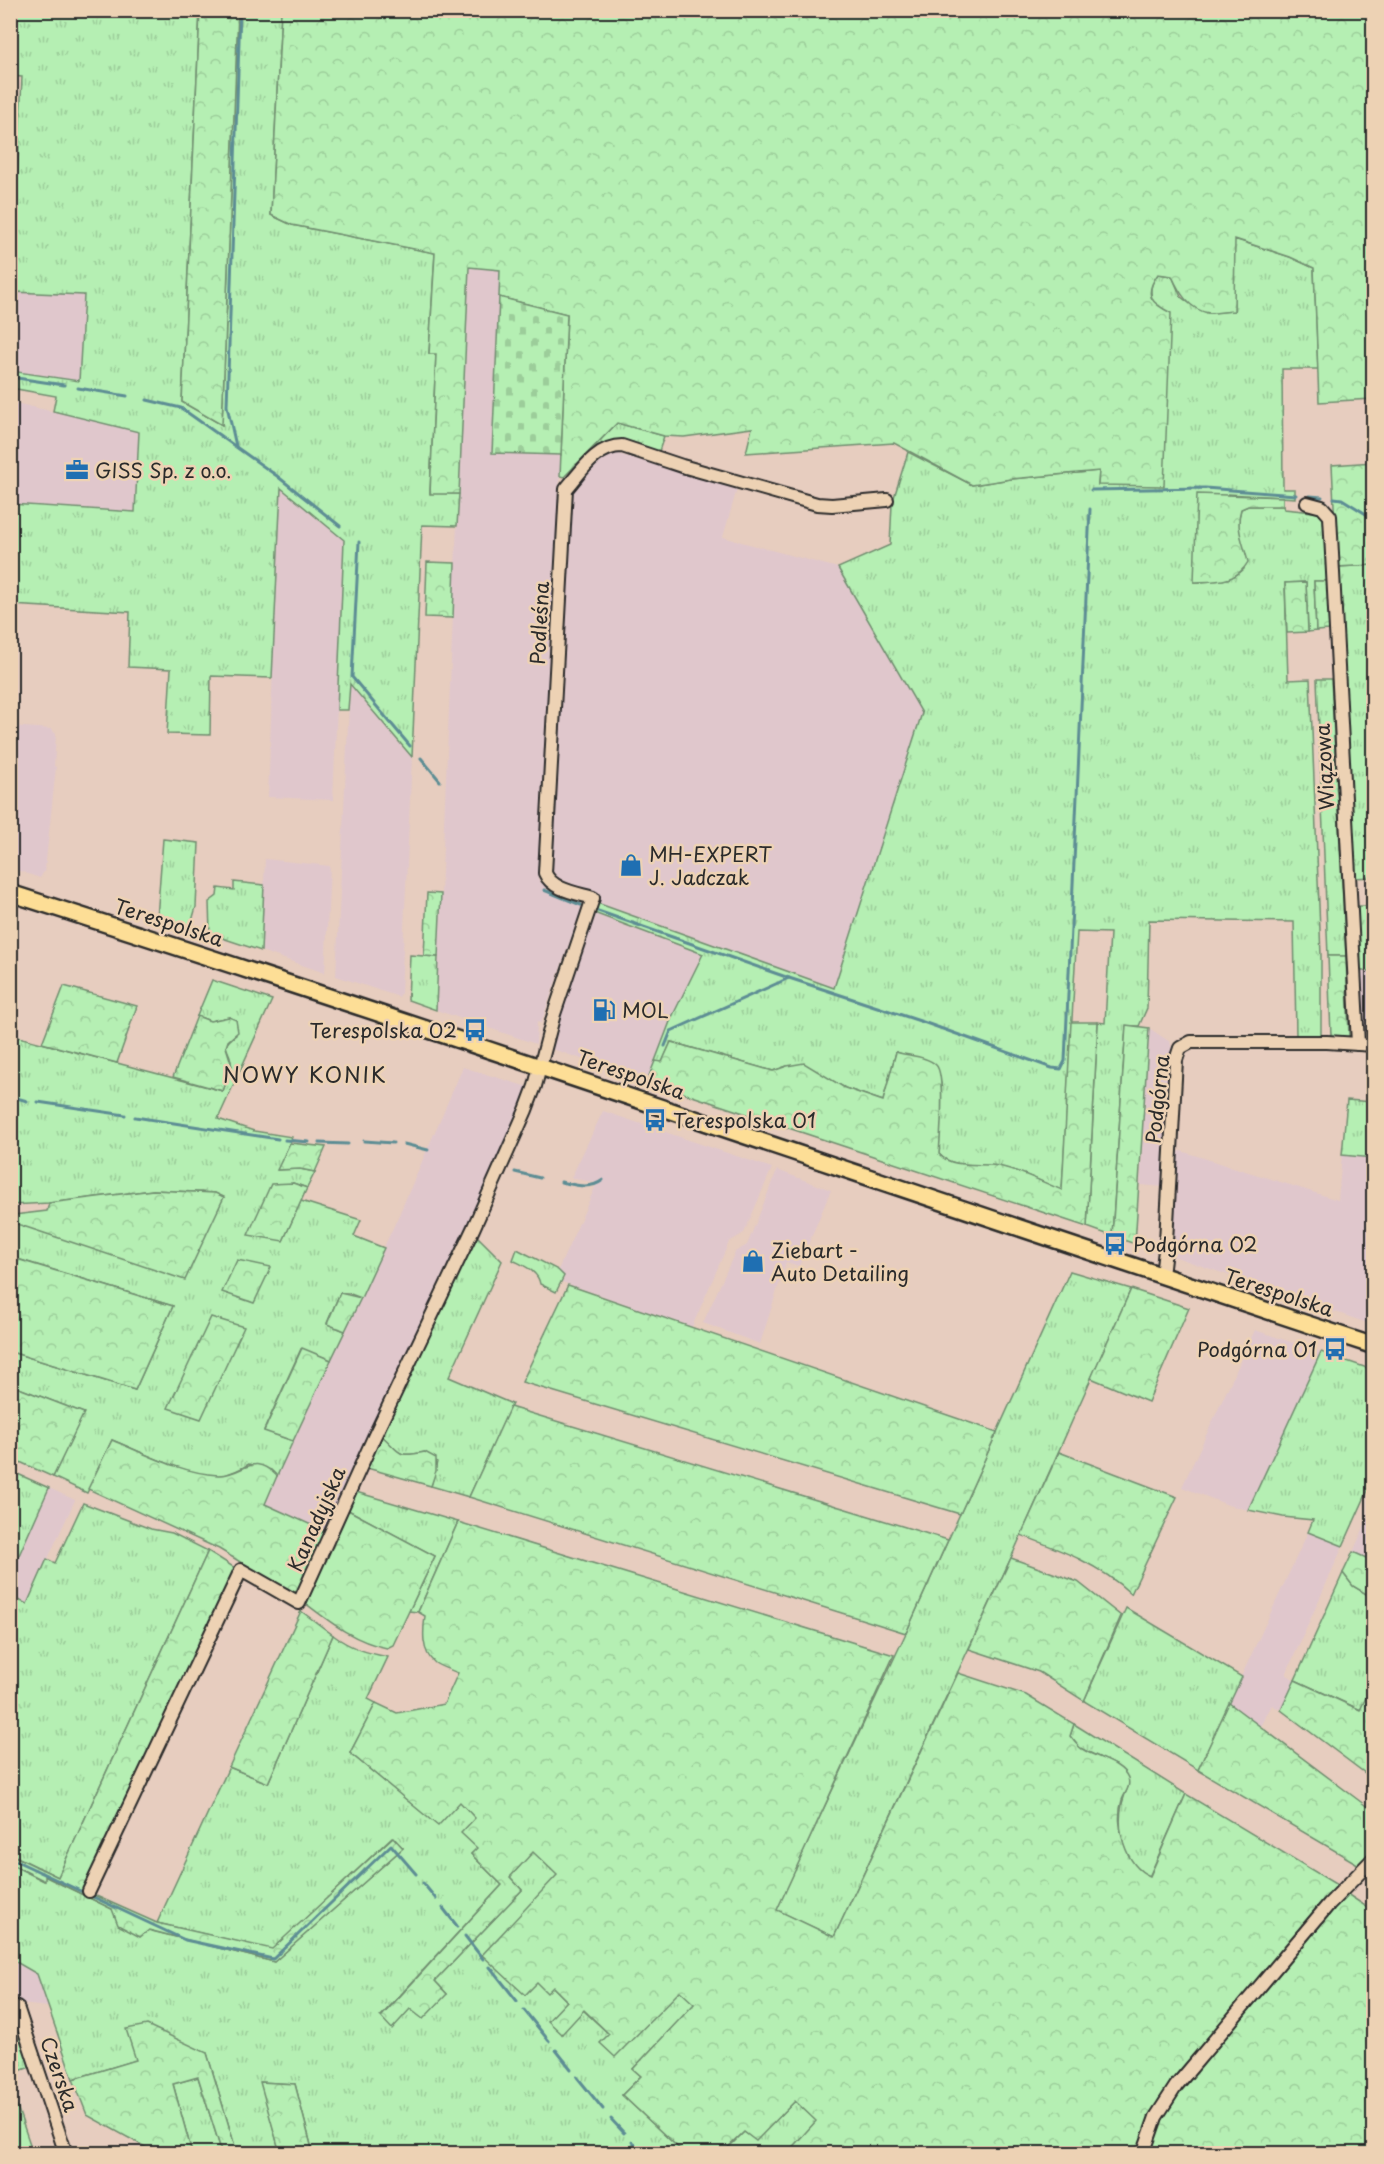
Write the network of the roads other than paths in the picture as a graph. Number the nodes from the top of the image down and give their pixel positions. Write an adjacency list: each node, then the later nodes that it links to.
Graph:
1 (887, 500): 6 (street, Podleśna)
2 (1307, 503): 4 (street, Wiązowa)
3 (10, 893): 6 (main road, Terespolska)
4 (1358, 1044): 5 (street, Podgórna); 7 (street, Podgórna)
5 (1374, 1045)
6 (540, 1066): 7 (main road, Terespolska); 10 (street, Kanadyjska)
7 (1162, 1276): 8 (main road, Terespolska)
8 (1374, 1346)
9 (1374, 1858): 13 (street)
10 (89, 1891)
11 (17, 2007): 12 (street, Czerska)
12 (66, 2154)
13 (1143, 2154)

